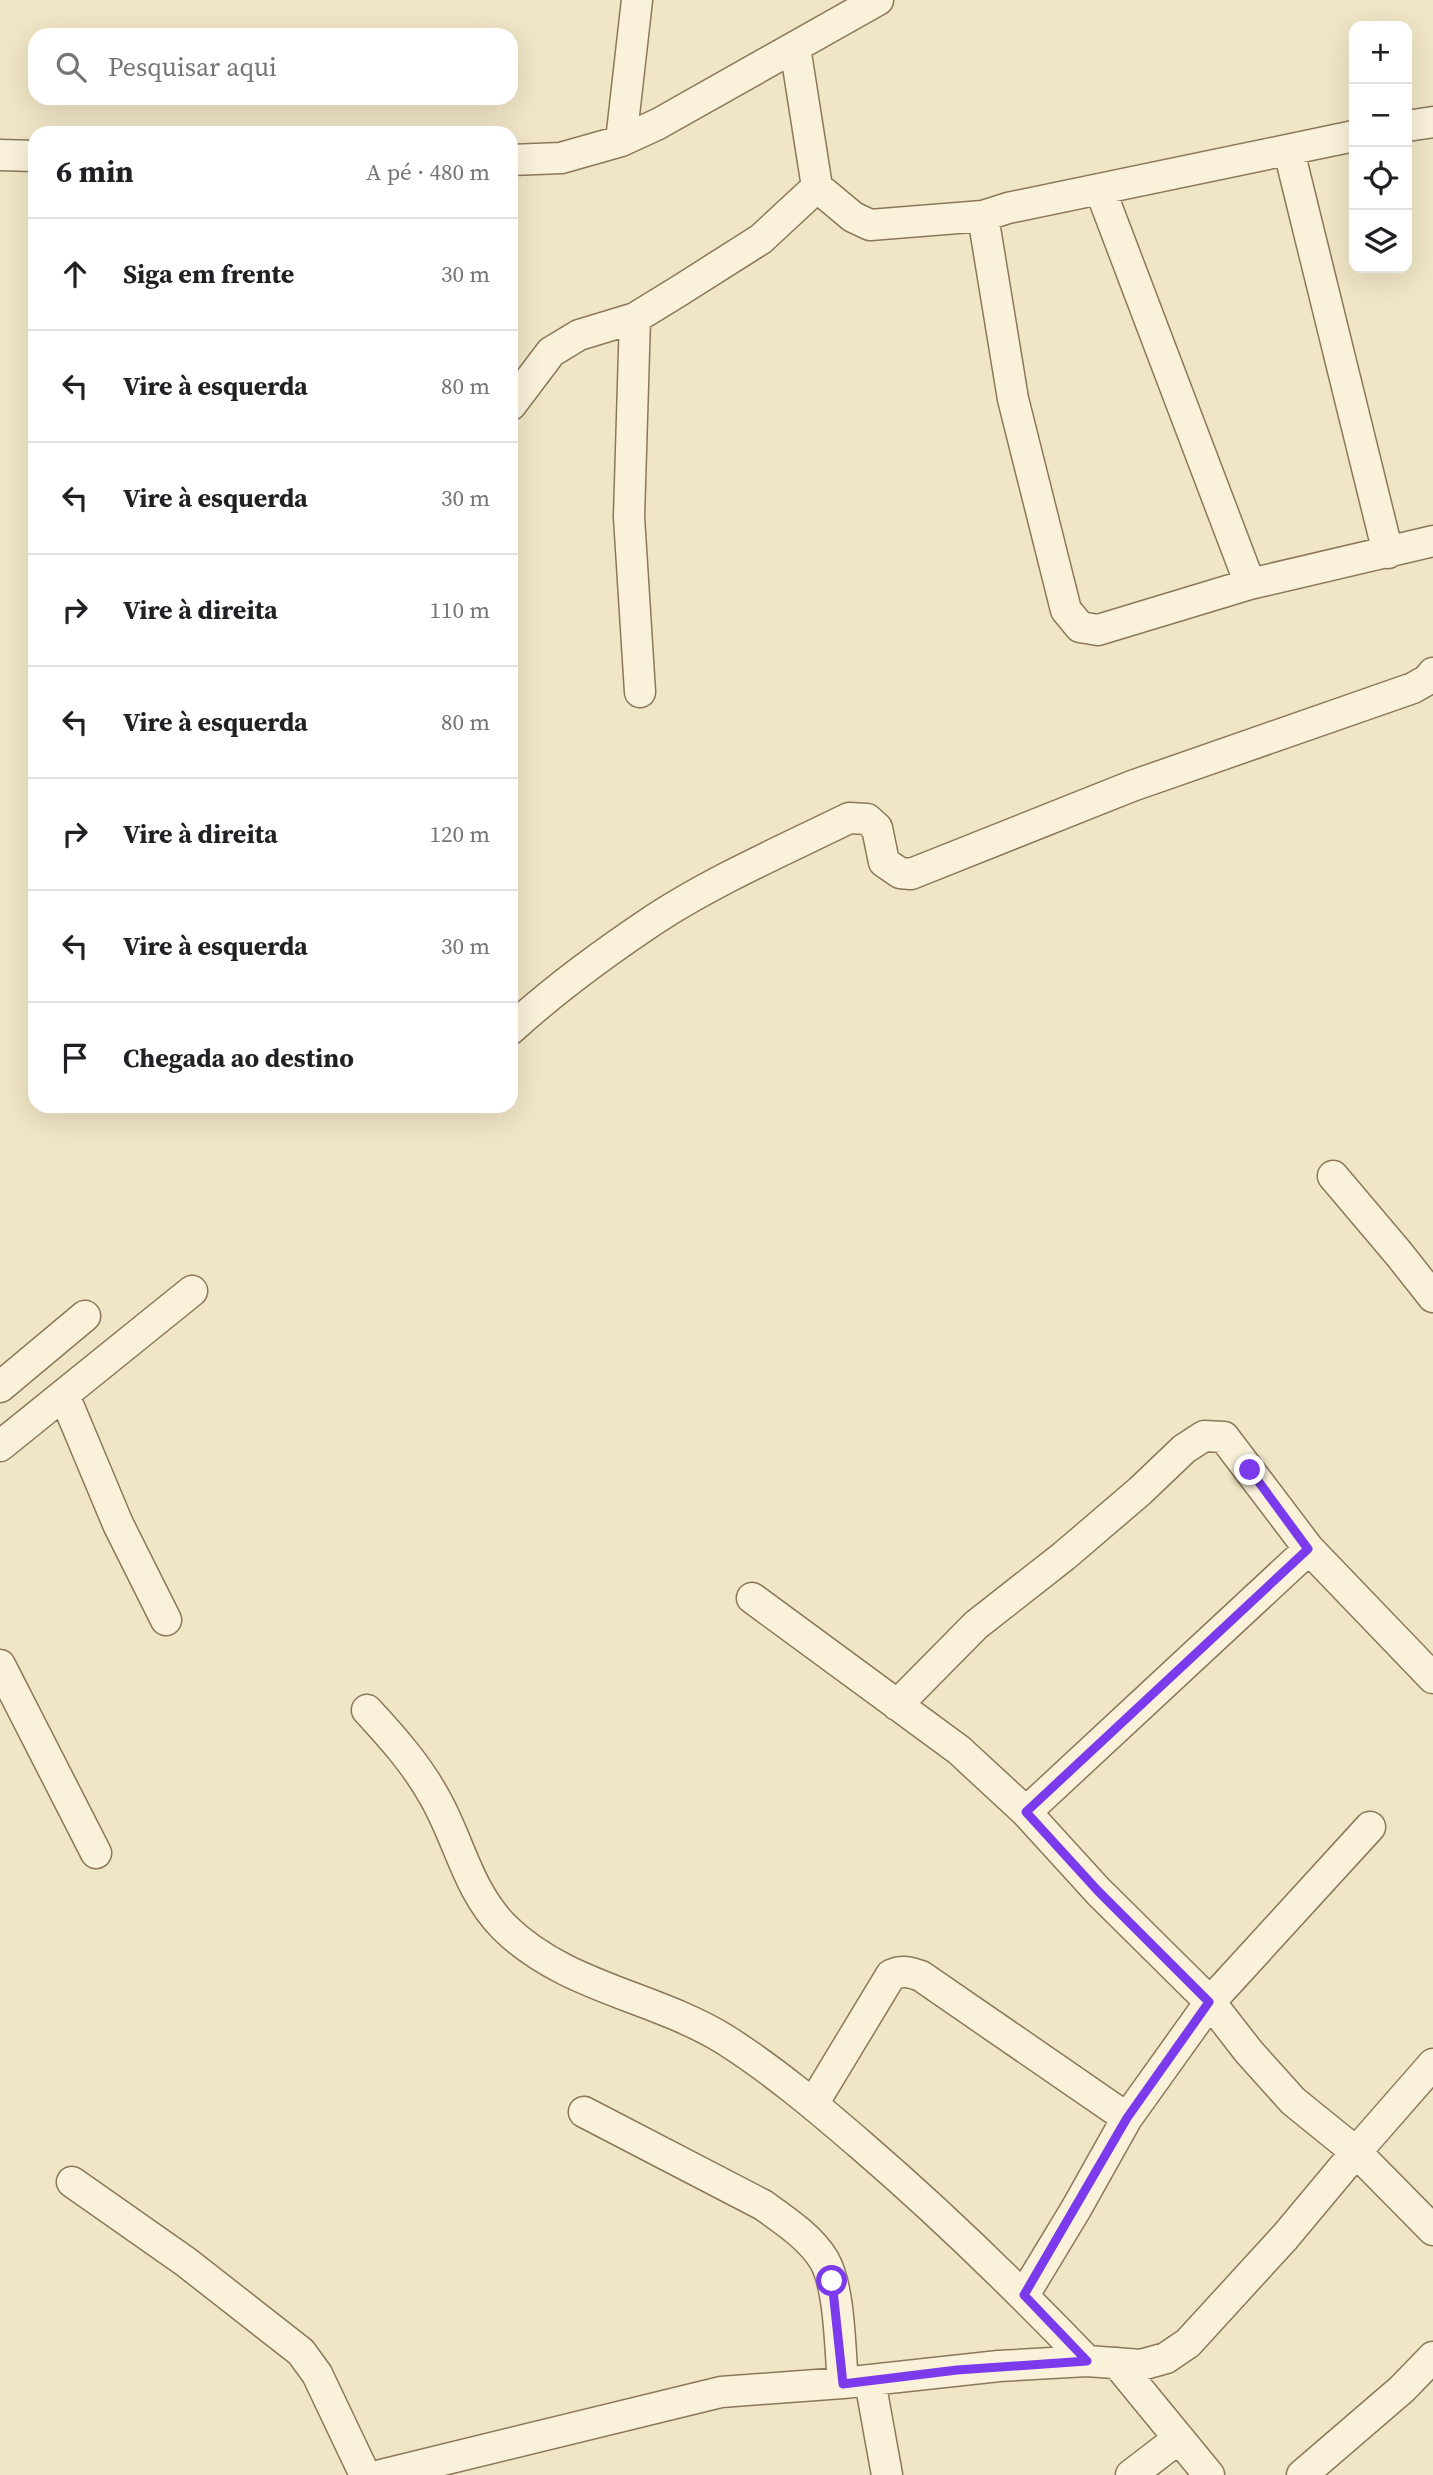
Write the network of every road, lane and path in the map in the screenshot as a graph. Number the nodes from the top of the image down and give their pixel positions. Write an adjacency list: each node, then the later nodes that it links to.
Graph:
1 (637, 0): 7 (street)
2 (878, 0): 3 (street)
3 (795, 47): 7 (street); 12 (street)
4 (1433, 122): 5 (street)
5 (1412, 125)
6 (1349, 137): 8 (street)
7 (621, 141): 11 (street)
8 (1289, 151): 13 (street); 18 (street)
9 (0, 155): 10 (street)
10 (28, 156)
11 (518, 160)
12 (817, 187): 14 (street); 15 (street)
13 (1100, 189): 14 (street); 19 (street)
14 (983, 216): 19 (street)
15 (635, 318): 16 (street); 21 (street)
16 (518, 396)
17 (1433, 541): 18 (street)
18 (1388, 553): 19 (street)
19 (1250, 584)
20 (1433, 674): 22 (street)
21 (640, 692)
22 (518, 1023)
23 (1333, 1176): 25 (street)
24 (192, 1291): 28 (street)
25 (1433, 1297)
26 (85, 1316): 27 (street)
27 (0, 1387)
28 (64, 1395): 29 (street); 32 (street)
29 (0, 1446)
30 (1308, 1549): 34 (street); 35 (street); 37 (street)
31 (752, 1598): 35 (street)
32 (166, 1620)
33 (0, 1665): 39 (street)
34 (1433, 1678)
35 (897, 1705): 37 (street)
36 (367, 1710): 42 (street)
37 (1026, 1812): 40 (street)
38 (1370, 1828): 40 (street)
39 (96, 1853)
40 (1209, 2002): 44 (street); 45 (street)
41 (1433, 2064): 45 (street)
42 (813, 2104): 44 (street); 48 (street)
43 (584, 2112): 52 (street)
44 (1127, 2118): 48 (street)
45 (1356, 2152): 47 (street); 51 (street)
46 (72, 2182): 54 (street)
47 (1433, 2230)
48 (1024, 2295): 50 (street)
49 (1433, 2357): 59 (street)
50 (1087, 2361): 51 (street); 52 (street)
51 (1117, 2363): 53 (street)
52 (857, 2382): 55 (street); 56 (street)
53 (1178, 2439): 57 (street); 58 (street)
54 (365, 2475)
55 (381, 2475)
56 (887, 2475)
57 (1131, 2475)
58 (1209, 2475)
59 (1303, 2475)

